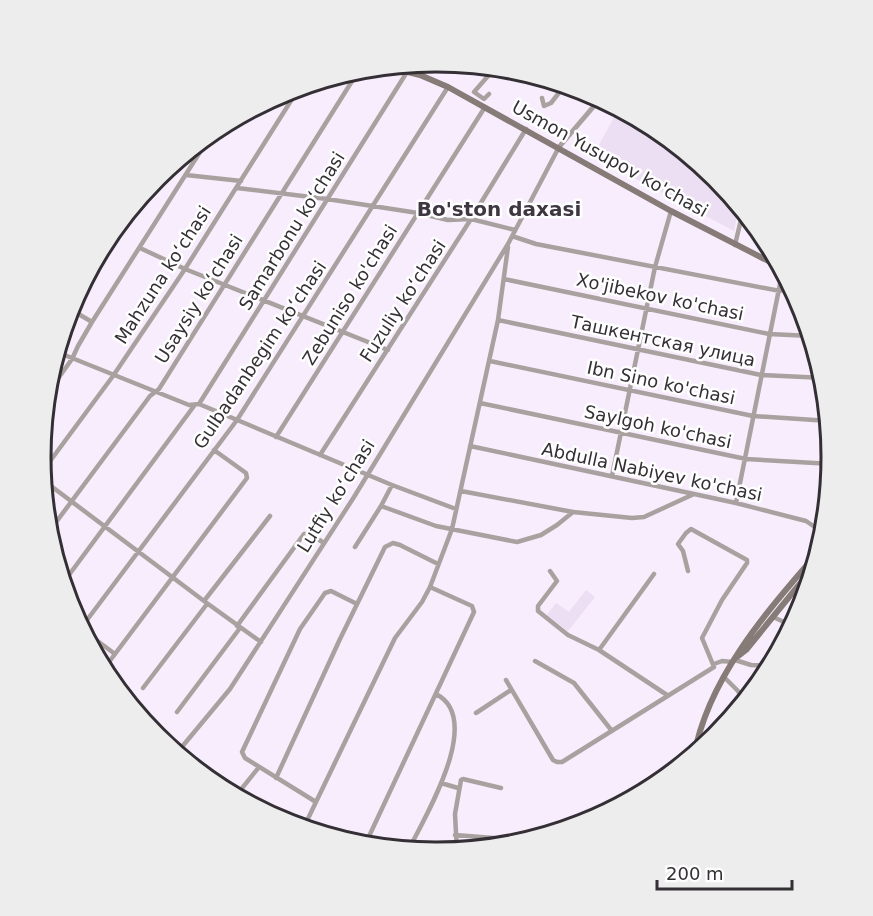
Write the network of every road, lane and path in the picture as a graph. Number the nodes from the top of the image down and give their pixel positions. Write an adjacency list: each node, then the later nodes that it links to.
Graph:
1 (410, 73): 5 (main road, Usmon Yusupov ko'chasi)
2 (406, 74): 19 (street, Samarbonu koʻchasi)
3 (488, 76): 7 (street)
4 (351, 82): 18 (street, Usaysiy koʻchasi)
5 (448, 87): 10 (main road, Usmon Yusupov ko'chasi); 20 (street, Gulbadanbegim koʻchasi)
6 (559, 93): 8 (street)
7 (489, 94)
8 (542, 98)
9 (292, 101): 16 (street, Mahzuna koʻchasi)
10 (485, 106): 12 (main road, Usmon Yusupov ko'chasi); 22 (street, Zebuniso ko'chasi)
11 (594, 106): 13 (street)
12 (526, 129): 13 (main road, Usmon Yusupov ko'chasi); 23 (street, Fuzuliy koʻchasi)
13 (559, 147): 21 (main road, Usmon Yusupov ko'chasi); 25 (street, Lutfiy koʻchasi)
14 (199, 155): 15 (street)
15 (186, 175): 16 (street); 29 (street)
16 (241, 181): 17 (street, Mahzuna koʻchasi)
17 (237, 188): 18 (street); 32 (street, Mahzuna koʻchasi)
18 (281, 192): 19 (street); 35 (street, Usaysiy koʻchasi)
19 (327, 199): 20 (street); 37 (street, Samarbonu koʻchasi)
20 (372, 206): 22 (street); 40 (street, Gulbadanbegim koʻchasi)
21 (671, 211): 28 (main road, Usmon Yusupov ko'chasi); 31 (street)
22 (418, 213): 23 (street); 43 (street, Zebuniso ko'chasi)
23 (471, 219): 25 (street); 46 (street, Fuzuliy koʻchasi)
24 (741, 221): 28 (street)
25 (515, 230): 26 (street, Lutfiy koʻchasi)
26 (512, 236): 27 (street, Lutfiy koʻchasi); 31 (street)
27 (508, 244): 33 (street); 70 (street, Lutfiy koʻchasi)
28 (735, 245): 30 (main road, Usmon Yusupov ko'chasi)
29 (140, 248): 32 (street); 42 (street)
30 (768, 262)
31 (656, 267): 36 (street); 38 (street)
32 (185, 269): 35 (street); 53 (street, Mahzuna koʻchasi)
33 (504, 279): 38 (street, Xo'jibekov ko'chasi); 41 (street)
34 (781, 284): 36 (street)
35 (224, 285): 37 (street); 56 (street, Usaysiy koʻchasi)
36 (780, 291): 44 (street)
37 (265, 300): 40 (street); 58 (street, Samarbonu koʻchasi)
38 (647, 308): 44 (street, Xo'jibekov ko'chasi); 47 (street)
39 (78, 314): 42 (street)
40 (304, 316): 43 (street); 60 (street, Gulbadanbegim koʻchasi)
41 (498, 320): 47 (street, Ташкентская улица); 50 (street)
42 (92, 322): 49 (street)
43 (344, 332): 46 (street); 63 (street, Zebuniso ko'chasi)
44 (770, 334): 45 (street, Xo'jibekov ko'chasi); 51 (street)
45 (802, 336)
46 (388, 350): 66 (street, Fuzuliy koʻchasi)
47 (638, 350): 51 (street, Ташкентская улица); 55 (street)
48 (65, 356): 49 (street)
49 (72, 359): 52 (street); 53 (street)
50 (490, 362): 55 (street, Ibn Sino ko'chasi); 57 (street)
51 (761, 375): 54 (street, Ташкентская улица); 59 (street)
52 (60, 376)
53 (113, 376): 56 (street); 68 (street, Mahzuna koʻchasi)
54 (814, 378)
55 (630, 391): 59 (street, Ibn Sino ko'chasi); 62 (street)
56 (155, 393): 58 (street); 76 (street, Usaysiy koʻchasi)
57 (480, 403): 62 (street, Saylgoh ko'chasi); 64 (street)
58 (197, 405): 60 (street); 83 (street, Samarbonu koʻchasi)
59 (753, 416): 61 (street, Ibn Sino ko'chasi); 67 (street)
60 (237, 420): 63 (street); 65 (street, Gulbadanbegim koʻchasi)
61 (820, 420)
62 (621, 432): 67 (street, Saylgoh ko'chasi); 71 (street)
63 (276, 437): 66 (street)
64 (470, 446): 71 (street, Abdulla Nabiyev ko'chasi); 74 (street)
65 (214, 450): 88 (street, Gulbadanbegim koʻchasi); 95 (street)
66 (320, 455): 70 (street)
67 (746, 459): 69 (street, Saylgoh ko'chasi); 77 (street)
68 (51, 460)
69 (822, 463)
70 (366, 474): 72 (street); 86 (street, Lutfiy koʻchasi)
71 (612, 477): 75 (street, Abdulla Nabiyev ko'chasi)
72 (392, 485): 78 (street); 79 (street)
73 (52, 487): 76 (street)
74 (461, 491): 79 (street); 80 (street)
75 (694, 494): 77 (street, Abdulla Nabiyev ko'chasi); 80 (street)
76 (71, 501): 82 (street, Usaysiy koʻchasi); 83 (street)
77 (736, 503): 84 (street, Abdulla Nabiyev ko'chasi)
78 (381, 506): 85 (street); 87 (street)
79 (456, 508): 85 (street)
80 (573, 512): 85 (street)
81 (270, 516): 98 (street)
82 (56, 522)
83 (105, 526): 88 (street); 94 (street, Samarbonu koʻchasi)
84 (816, 528)
85 (452, 529): 89 (street)
86 (324, 543): 103 (street); 105 (street, Lutfiy koʻchasi)
87 (355, 547)
88 (139, 552): 95 (street); 101 (street, Gulbadanbegim koʻchasi)
89 (438, 564): 97 (street); 99 (street)
90 (806, 567): 110 (main road)
91 (550, 571): 106 (street)
92 (688, 571): 111 (street)
93 (654, 574): 106 (street)
94 (69, 576)
95 (173, 578): 98 (street); 107 (street)
96 (801, 585): 100 (main road)
97 (430, 587): 117 (street); 131 (street)
98 (206, 603): 103 (street); 115 (street)
99 (357, 604): 125 (street); 126 (street)
100 (773, 617): 102 (street); 110 (main road)
101 (87, 620)
102 (785, 622)
103 (239, 627): 105 (street); 120 (street)
104 (97, 640): 107 (street)
105 (261, 642): 124 (street, Lutfiy koʻchasi)
106 (599, 650): 118 (street)
107 (115, 654): 108 (street)
108 (109, 661)
109 (535, 661): 122 (street)
110 (734, 661): 111 (street); 112 (street); 113 (main road)
111 (714, 664): 118 (street)
112 (761, 665)
113 (724, 677): 119 (street); 123 (main road)
114 (506, 680): 116 (street)
115 (143, 688)
116 (511, 690): 121 (street); 122 (street)
117 (436, 694): 127 (street); 134 (street)
118 (667, 695): 122 (street)
119 (740, 695)
120 (177, 712)
121 (476, 713)
122 (612, 731)
123 (697, 743)
124 (182, 748)
125 (259, 767): 126 (street); 130 (street)
126 (276, 778): 131 (street)
127 (441, 783): 128 (street); 136 (street)
128 (458, 788): 129 (street); 133 (street)
129 (501, 788)
130 (241, 790)
131 (316, 802): 132 (street)
132 (307, 821)
133 (455, 835): 135 (street); 137 (street)
134 (369, 837)
135 (498, 838)
136 (412, 843)
137 (456, 843)

